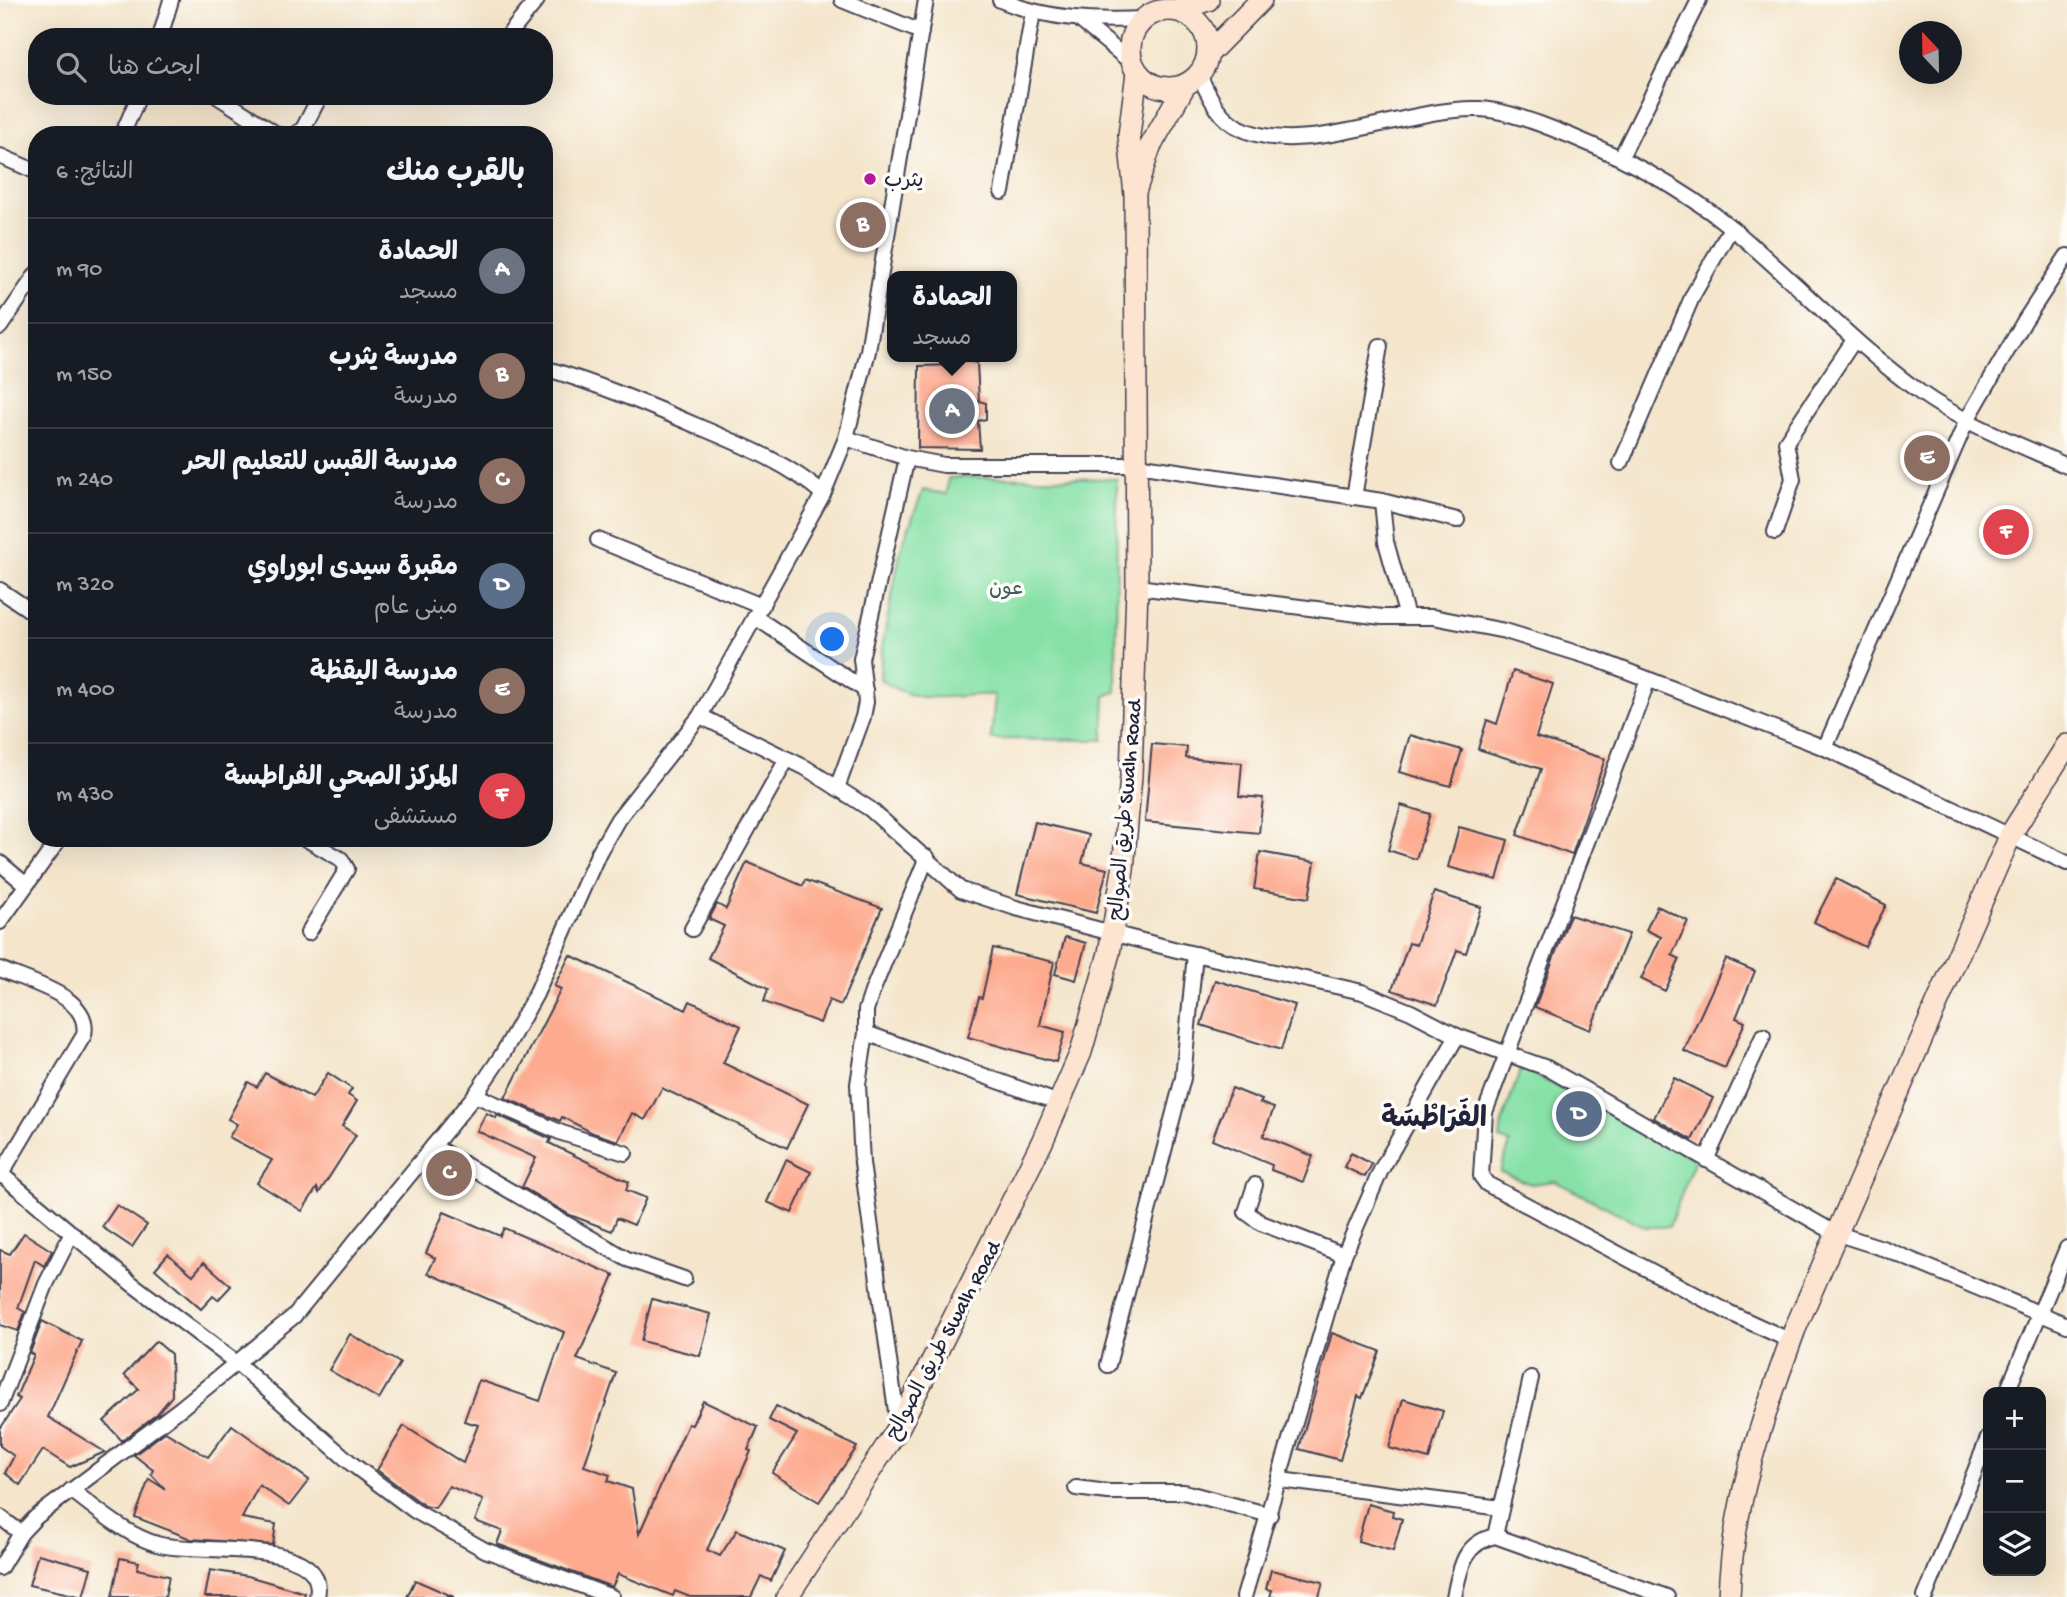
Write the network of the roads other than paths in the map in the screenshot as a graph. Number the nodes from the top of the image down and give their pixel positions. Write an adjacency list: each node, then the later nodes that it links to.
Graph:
1 (170, 0): 13 (street)
2 (537, 0): 14 (street)
3 (842, 0): 15 (street)
4 (926, 0): 15 (street)
5 (1000, 0): 10 (street)
6 (1208, 0): 9 (street)
7 (1261, 0): 16 (street)
8 (1699, 0): 26 (street)
9 (1177, 10): 11 (street); 16 (street)
10 (1033, 12): 12 (street); 28 (street)
11 (1144, 19): 12 (street); 17 (street)
12 (1081, 21): 17 (street)
13 (162, 28)
14 (514, 28)
15 (921, 32): 38 (street)
16 (1208, 54): 18 (street)
17 (1135, 68): 18 (street); 29 (street)
18 (1192, 80): 26 (street); 29 (street)
19 (135, 105): 22 (street)
20 (231, 105): 23 (street)
21 (315, 105): 24 (street)
22 (125, 126)
23 (264, 126)
24 (305, 126)
25 (0, 156): 27 (street)
26 (1621, 157): 30 (street)
27 (28, 168)
28 (1002, 192)
29 (1135, 195): 41 (street, طريق الصوالح Swalh Road)
30 (1731, 228): 34 (street); 40 (street)
31 (2067, 256): 37 (street)
32 (28, 286): 33 (street)
33 (0, 327)
34 (1854, 340): 37 (street); 47 (street)
35 (1380, 346): 44 (street)
36 (553, 371): 43 (street)
37 (1967, 420): 42 (street); 58 (street)
38 (846, 438): 39 (street); 43 (street)
39 (907, 458): 41 (street); 55 (street)
40 (1621, 463)
41 (1136, 464): 44 (street); 49 (street, طريق الصوالح Swalh Road)
42 (2067, 467)
43 (823, 494): 52 (street)
44 (1354, 497): 45 (street)
45 (1382, 501): 46 (street); 53 (street)
46 (1457, 520)
47 (1775, 532)
48 (598, 540): 52 (street)
49 (1137, 587): 53 (street); 71 (street, طريق الصوالح Swalh Road)
50 (0, 590): 51 (street)
51 (28, 609)
52 (758, 611): 55 (street); 56 (street)
53 (1407, 617): 54 (street)
54 (1648, 680): 58 (street); 77 (street)
55 (864, 690): 60 (street)
56 (700, 716): 59 (street); 78 (street)
57 (2067, 745): 61 (street)
58 (1825, 748): 61 (street)
59 (787, 758): 60 (street); 69 (street)
60 (837, 788): 64 (street)
61 (2011, 834): 66 (street); 86 (street)
62 (53, 847): 67 (street)
63 (320, 847): 70 (street)
64 (927, 857): 71 (street); 74 (street)
65 (0, 863): 67 (street)
66 (2067, 863)
67 (25, 884): 68 (street)
68 (0, 922)
69 (692, 929)
70 (308, 933)
71 (1114, 933): 72 (street); 79 (street, طريق الصوالح Swalh Road)
72 (1195, 954): 76 (street); 94 (street)
73 (0, 970): 83 (street)
74 (866, 1033): 79 (street); 99 (street)
75 (1763, 1036): 82 (street)
76 (1457, 1037): 77 (street); 88 (street)
77 (1510, 1054): 82 (street); 92 (street)
78 (475, 1095): 80 (street); 81 (street)
79 (1059, 1104): 99 (street, طريق الصوالح Swalh Road)
80 (433, 1146): 89 (street); 93 (street)
81 (625, 1153)
82 (1706, 1160): 86 (street)
83 (1, 1175): 85 (street)
84 (1255, 1185): 88 (street)
85 (72, 1233): 93 (street); 96 (street)
86 (1835, 1233): 90 (street); 92 (street)
87 (2067, 1248): 90 (street)
88 (1344, 1255): 101 (street)
89 (684, 1279)
90 (2038, 1313): 91 (street); 97 (street)
91 (2067, 1325)
92 (1791, 1341): 117 (street)
93 (238, 1364): 103 (street); 112 (street)
94 (1108, 1366)
95 (1531, 1378): 104 (street)
96 (5, 1381): 98 (street)
97 (2009, 1387)
98 (0, 1404)
99 (899, 1427): 113 (street, طريق الصوالح Swalh Road)
100 (1983, 1450): 118 (street)
101 (1280, 1480): 104 (street); 105 (street)
102 (1076, 1488): 105 (street)
103 (71, 1490): 107 (street); 111 (street)
104 (1501, 1508): 108 (street)
105 (1270, 1515): 114 (street)
106 (0, 1517): 107 (street)
107 (21, 1533): 109 (street)
108 (1494, 1535): 110 (street); 115 (street)
109 (0, 1568)
110 (1643, 1593): 116 (street)
111 (317, 1597)
112 (612, 1597)
113 (787, 1597)
114 (1244, 1597)
115 (1454, 1597)
116 (1667, 1597)
117 (1729, 1597)
118 (1925, 1597)

